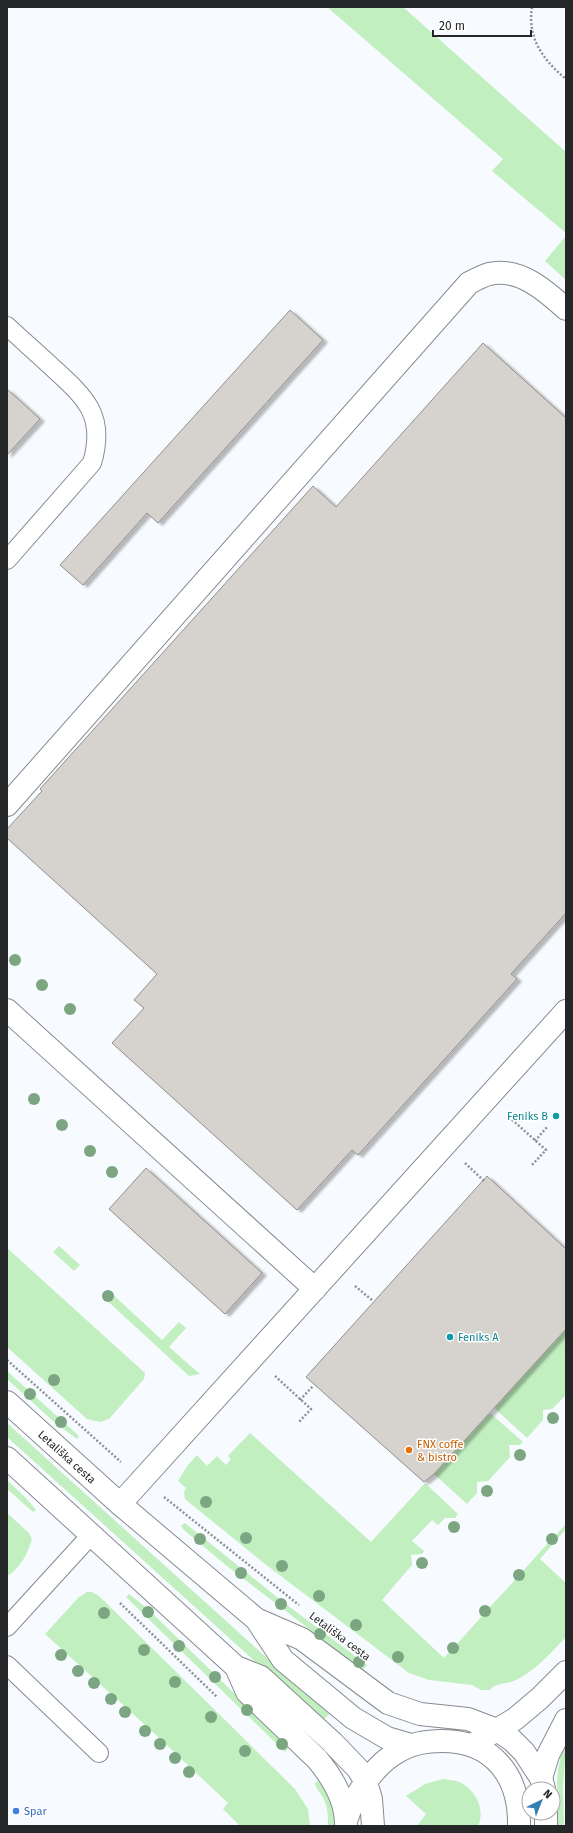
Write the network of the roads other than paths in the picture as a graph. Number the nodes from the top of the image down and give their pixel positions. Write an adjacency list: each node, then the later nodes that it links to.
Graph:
1 (566, 309): 4 (street)
2 (7, 326): 3 (lane)
3 (7, 560)
4 (7, 805)
5 (7, 1010): 7 (street)
6 (566, 1012): 7 (street)
7 (315, 1289): 10 (street)
8 (7, 1402): 10 (street, Letališka cesta)
9 (7, 1458): 11 (street, Letališka cesta)
10 (120, 1504): 12 (street, Letališka cesta)
11 (91, 1535): 13 (lane); 15 (street, Letališka cesta)
12 (256, 1619): 18 (street, Letališka cesta); 19 (street, Letališka cesta)
13 (7, 1627)
14 (7, 1665): 21 (lane)
15 (236, 1667): 24 (street, Letališka cesta); 25 (street, Letališka cesta)
16 (566, 1672): 18 (street)
17 (566, 1720): 23 (street)
18 (497, 1730): 20 (street); 22 (street, Letališka cesta)
19 (411, 1745): 20 (street, Letališka cesta); 24 (street, Letališka cesta)
20 (472, 1745): 27 (street, Letališka cesta)
21 (99, 1753)
22 (542, 1781)
23 (543, 1781)
24 (366, 1782): 25 (street, Letališka cesta); 26 (street, Letališka cesta)
25 (346, 1823)
26 (373, 1826)
27 (519, 1826)

